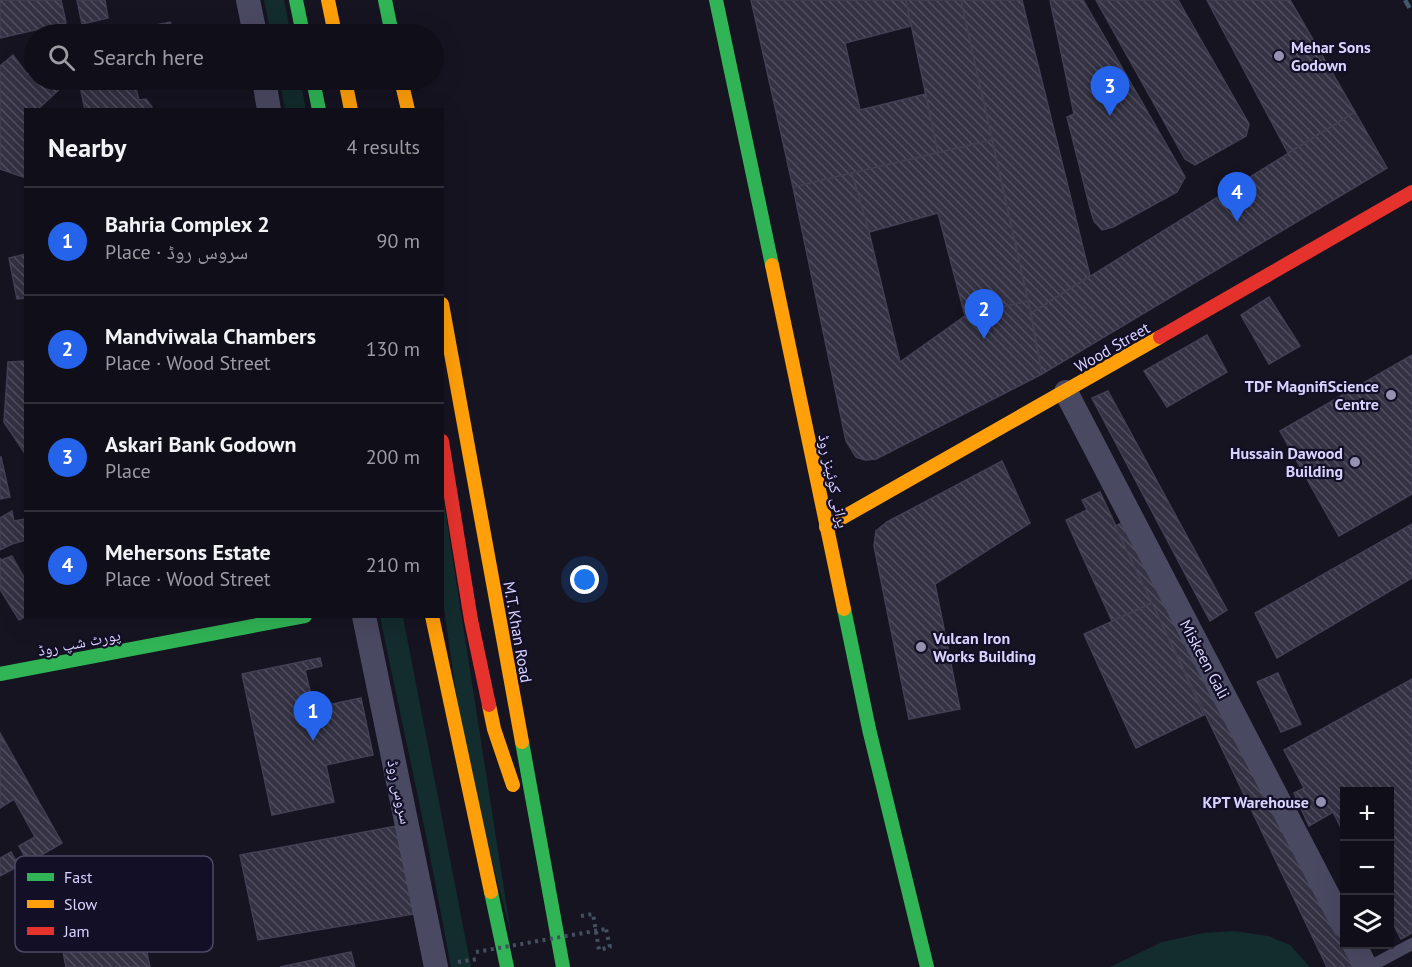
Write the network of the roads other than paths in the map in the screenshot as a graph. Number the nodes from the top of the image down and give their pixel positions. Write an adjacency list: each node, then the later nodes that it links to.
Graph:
1 (248, 0): 7 (street)
2 (296, 0): 8 (main road)
3 (328, 0): 9 (main road)
4 (378, 0): 10 (main road)
5 (385, 0): 11 (main road)
6 (716, 0): 24 (main road, پرانی کوئینز روڈ)
7 (253, 24)
8 (301, 24)
9 (333, 24)
10 (381, 24)
11 (390, 24)
12 (266, 90): 16 (street)
13 (315, 90): 17 (main road)
14 (347, 90): 18 (main road)
15 (403, 90): 19 (main road)
16 (269, 108)
17 (319, 108)
18 (351, 108)
19 (408, 108)
20 (1412, 192): 22 (main road, Wood Street)
21 (444, 315): 29 (main road, M.T. Khan Road)
22 (1066, 393): 24 (main road, Wood Street); 30 (street, Miskeen Gali)
23 (444, 453): 29 (main road)
24 (826, 527): 36 (main road, پرانی کوئینز روڈ)
25 (294, 618): 28 (main road, پورٹ شپ روڈ)
26 (364, 618): 33 (street, سروس روڈ)
27 (432, 618): 34 (main road)
28 (0, 674)
29 (548, 892): 35 (main road, M.T. Khan Road)
30 (1340, 918)
31 (1412, 944): 37 (lane)
32 (1357, 949): 37 (street)
33 (436, 967)
34 (507, 967)
35 (563, 967)
36 (927, 967)
37 (1368, 967)

